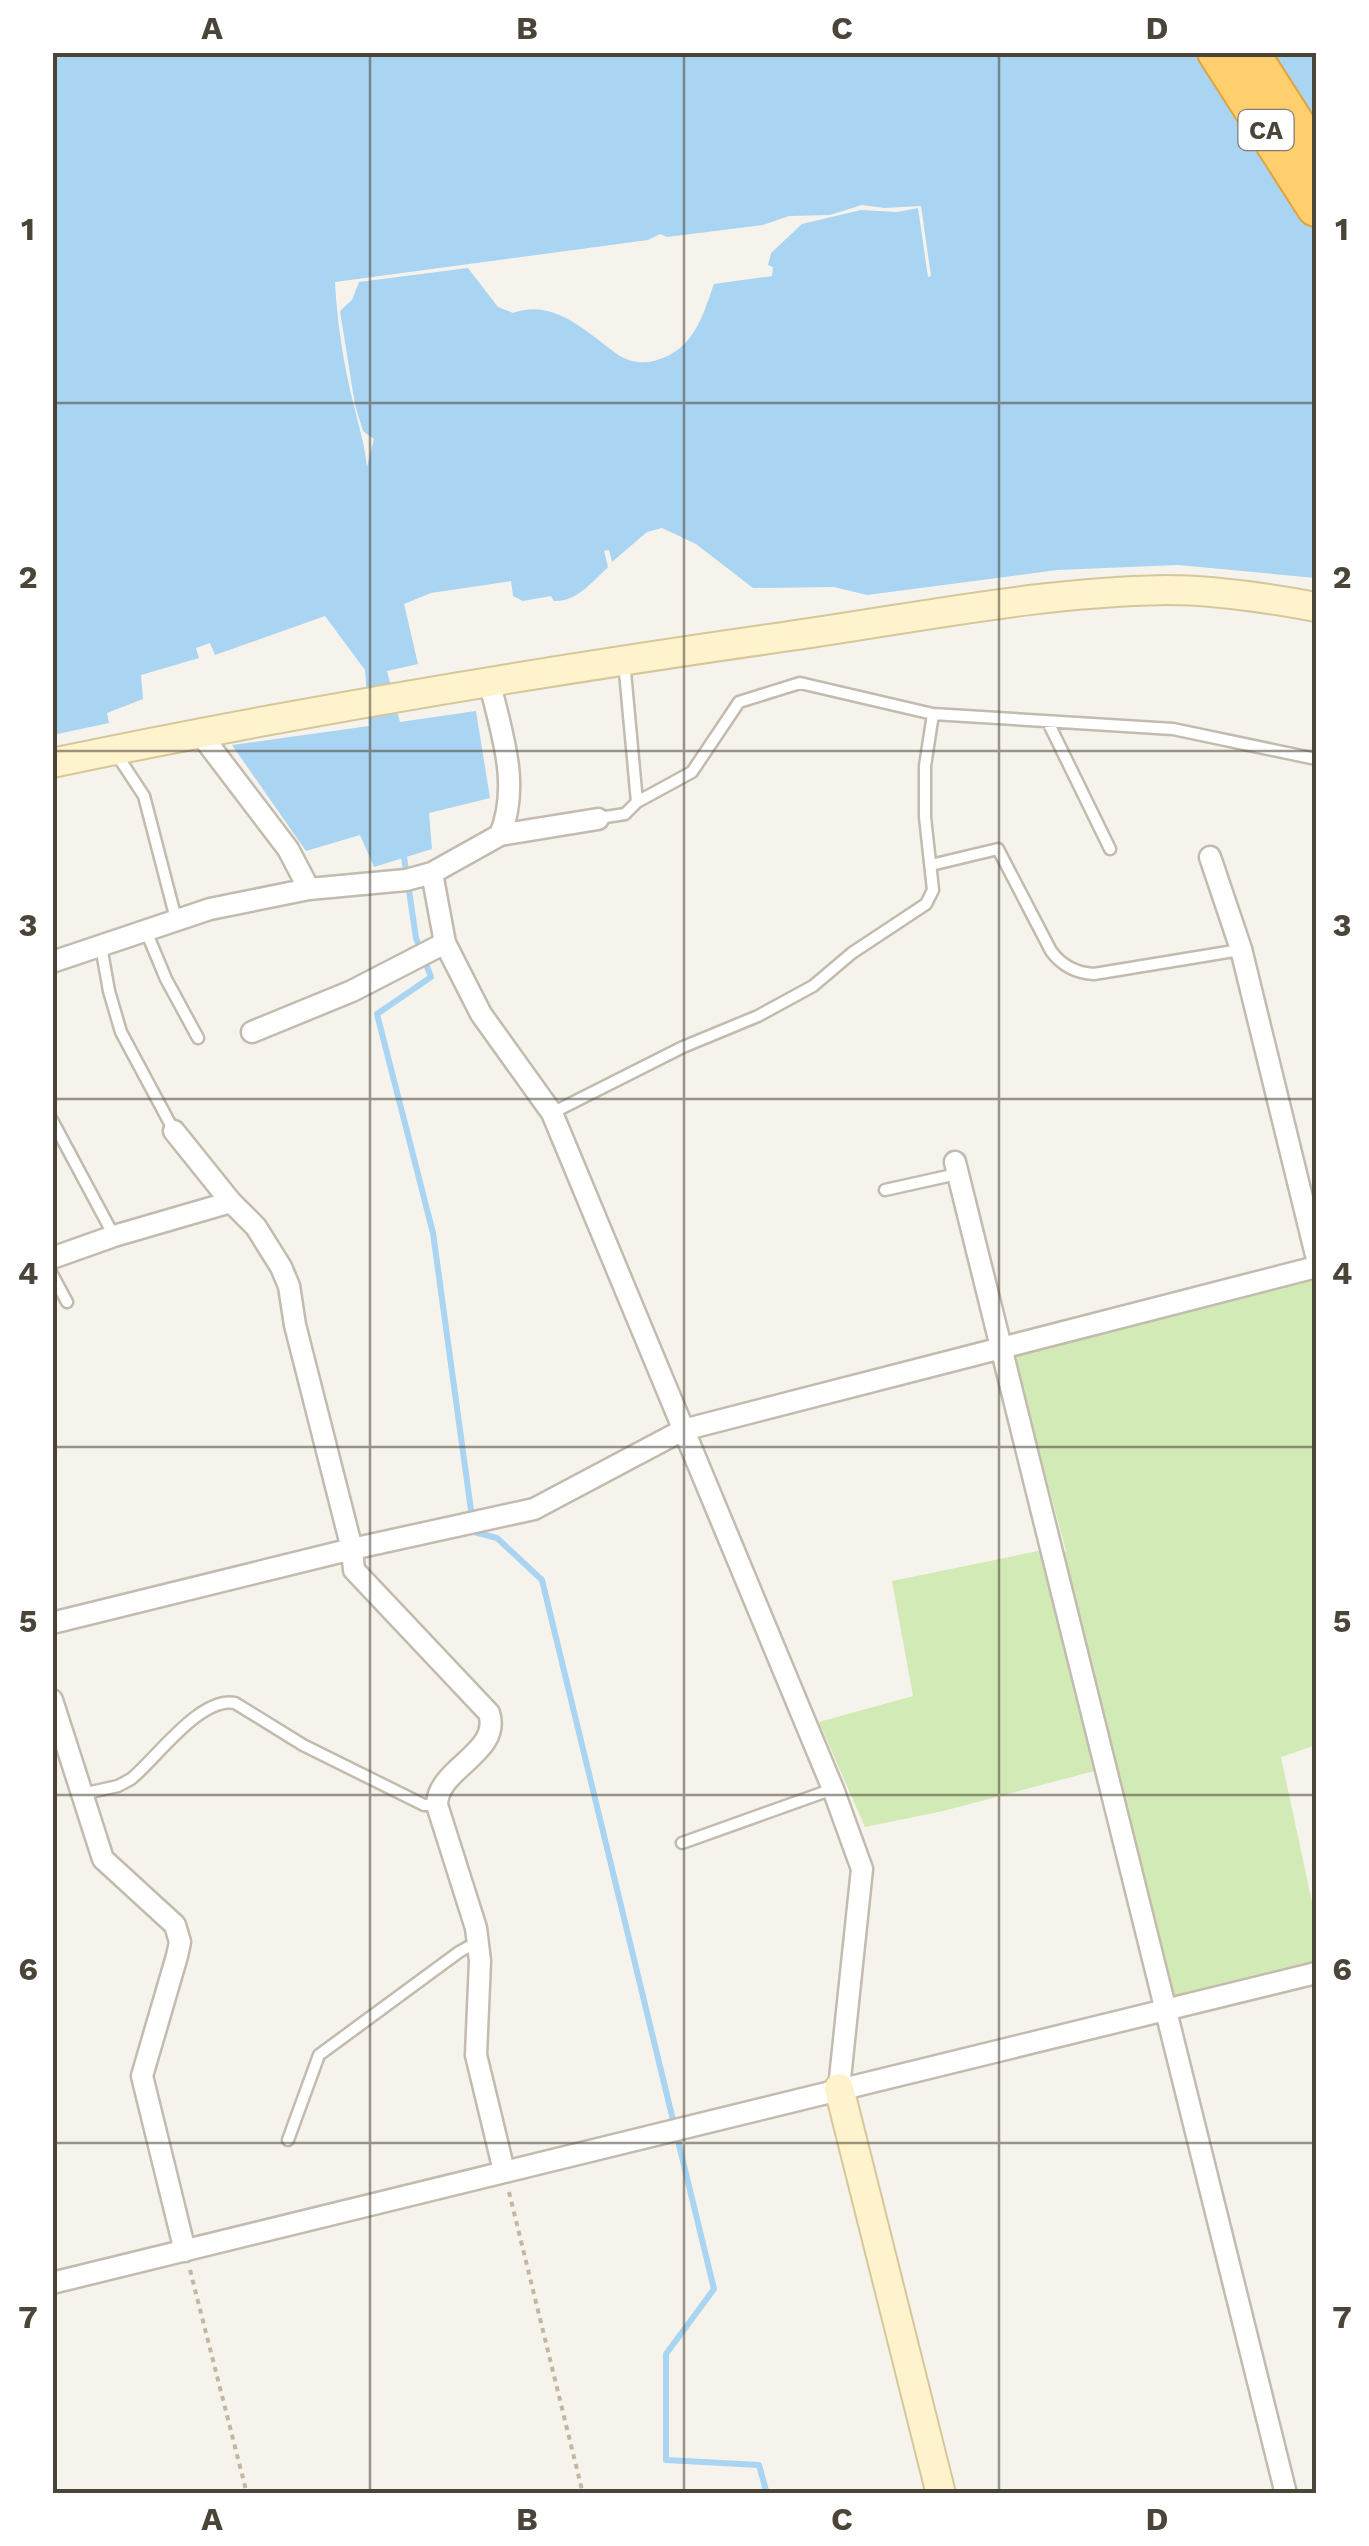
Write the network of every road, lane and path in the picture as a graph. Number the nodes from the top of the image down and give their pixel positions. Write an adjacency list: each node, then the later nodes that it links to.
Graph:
1 (1217, 52): 4 (highway, CA)
2 (1249, 52): 3 (highway, CA)
3 (1316, 157)
4 (1316, 208)
5 (1316, 607): 6 (street)
6 (624, 660): 7 (street); 14 (lane)
7 (488, 680): 10 (street); 16 (street)
8 (932, 714): 9 (lane); 14 (lane); 19 (lane)
9 (1048, 722): 12 (lane); 17 (lane)
10 (199, 732): 11 (street); 21 (street)
11 (113, 750): 13 (street); 22 (lane)
12 (1316, 759)
13 (52, 763)
14 (636, 802): 15 (lane)
15 (598, 818): 16 (street)
16 (500, 835): 20 (street)
17 (1110, 849)
18 (1210, 858): 26 (street)
19 (931, 865): 26 (lane); 30 (lane)
20 (432, 873): 21 (street); 24 (street)
21 (309, 889): 22 (street)
22 (176, 919): 23 (street)
23 (146, 930): 25 (street); 29 (lane)
24 (446, 943): 28 (street); 30 (street)
25 (102, 946): 27 (street); 32 (lane)
26 (1241, 949): 37 (street)
27 (52, 962)
28 (252, 1032)
29 (198, 1038)
30 (552, 1113): 43 (street)
31 (52, 1120): 36 (lane)
32 (174, 1131): 35 (street)
33 (956, 1168): 34 (lane); 42 (street)
34 (885, 1190)
35 (230, 1202): 36 (street); 44 (street)
36 (114, 1236): 38 (street)
37 (1316, 1255)
38 (52, 1258)
39 (1316, 1268): 42 (street)
40 (52, 1274): 41 (lane)
41 (67, 1302)
42 (1000, 1350): 43 (street); 53 (street)
43 (683, 1430): 44 (street); 47 (street)
44 (352, 1549): 45 (street); 49 (street)
45 (52, 1623)
46 (52, 1700): 48 (street)
47 (833, 1789): 50 (lane); 54 (street)
48 (82, 1794): 49 (lane); 57 (street)
49 (437, 1805): 51 (street)
50 (682, 1843)
51 (480, 1948): 55 (lane); 56 (street)
52 (1316, 1973): 53 (street)
53 (1163, 2010): 54 (street); 62 (street)
54 (839, 2088): 56 (street); 61 (street)
55 (288, 2140)
56 (504, 2170): 57 (street); 60 (path)
57 (186, 2250): 58 (street); 59 (path)
58 (52, 2283)
59 (246, 2494)
60 (583, 2494)
61 (941, 2494)
62 (1286, 2494)

